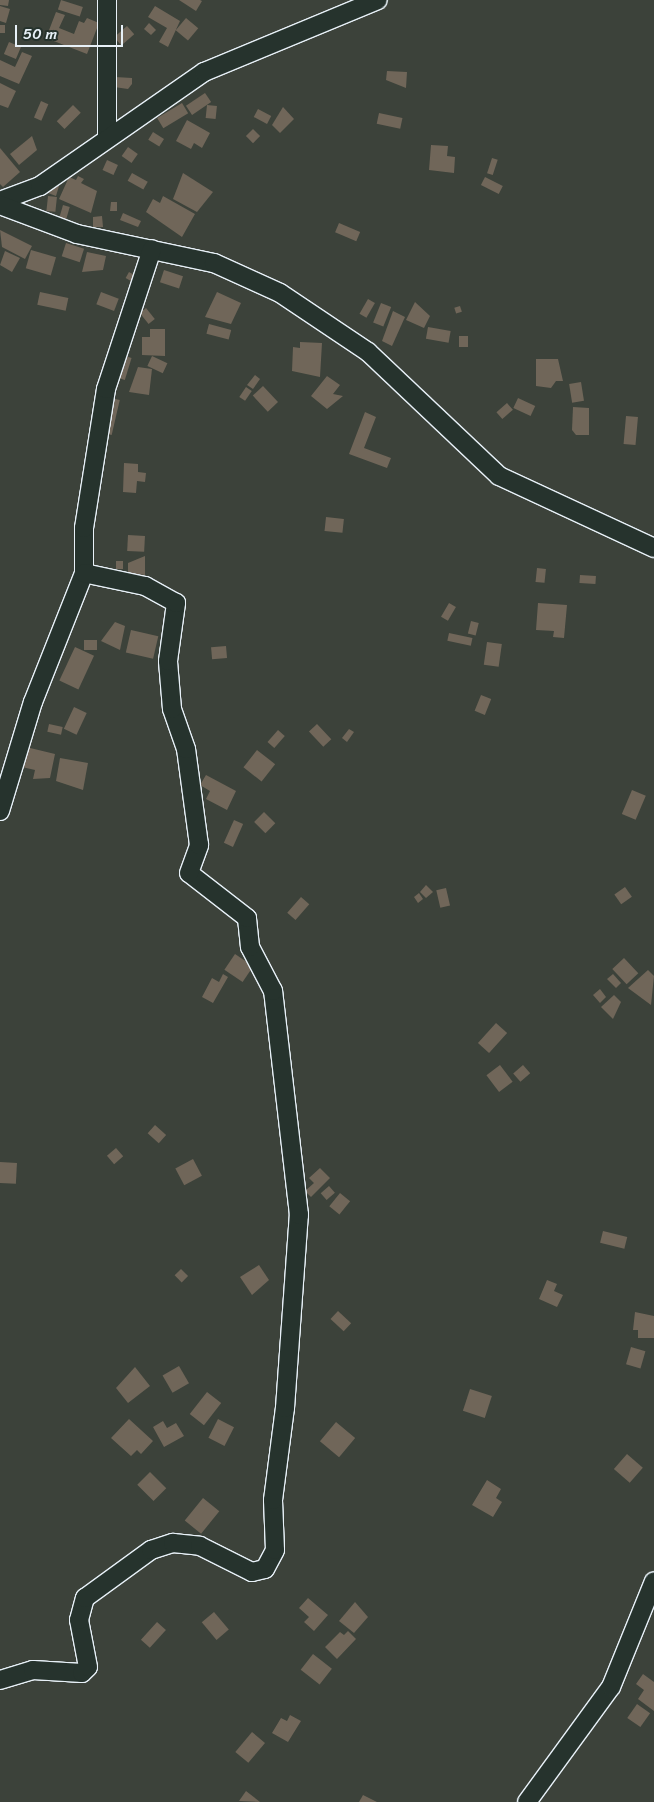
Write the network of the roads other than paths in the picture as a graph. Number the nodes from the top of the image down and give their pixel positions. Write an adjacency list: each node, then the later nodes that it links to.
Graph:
1 (107, 0): 3 (street)
2 (378, 0): 3 (street)
3 (107, 135): 4 (street)
4 (0, 200)
5 (0, 205): 6 (street)
6 (152, 249): 7 (street); 8 (street)
7 (654, 548)
8 (84, 573): 9 (street); 11 (street)
9 (0, 811)
10 (654, 1581): 12 (street)
11 (0, 1680)
12 (527, 1802)

